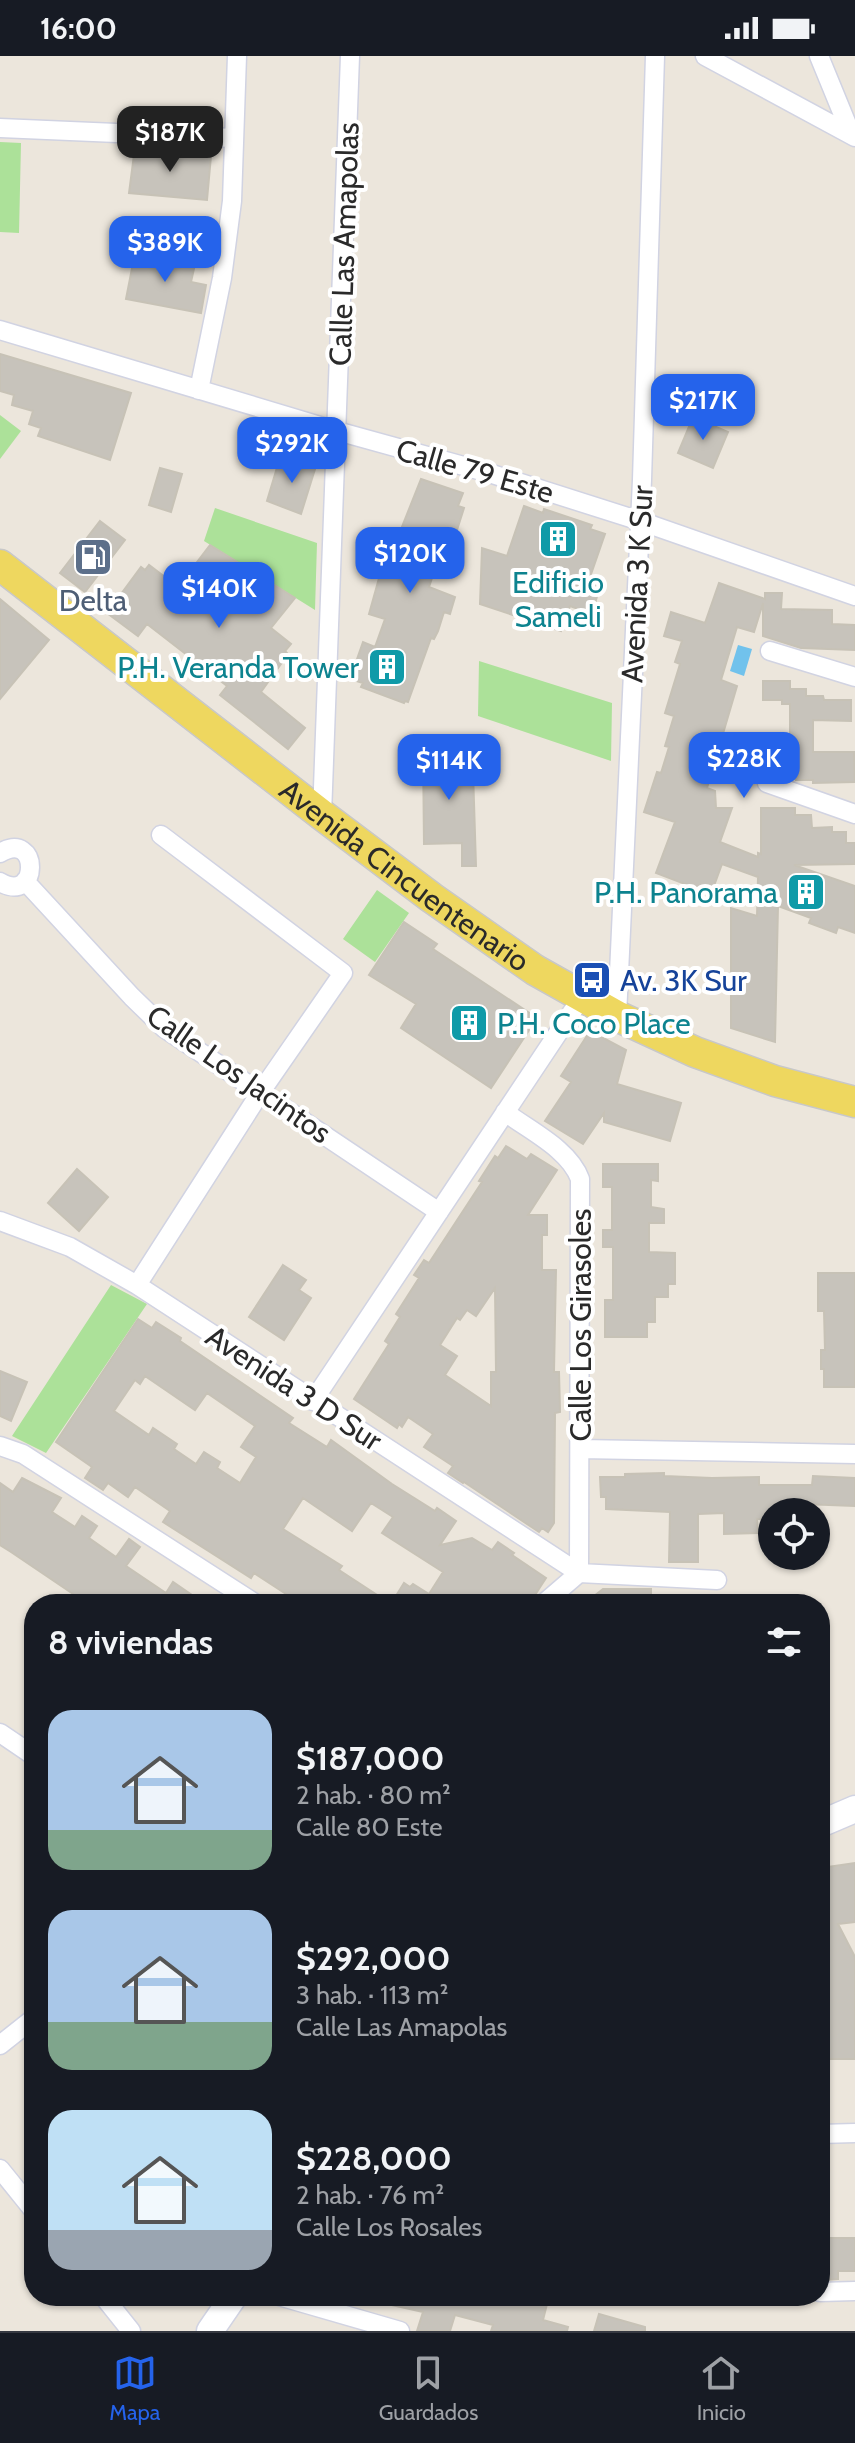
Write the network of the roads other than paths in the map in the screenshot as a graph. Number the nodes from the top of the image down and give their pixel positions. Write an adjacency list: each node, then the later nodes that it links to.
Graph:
1 (237, 56): 8 (street)
2 (350, 56): 11 (street, Calle Las Amapolas)
3 (655, 56): 12 (street, Avenida 3 K Sur)
4 (705, 56): 7 (street)
5 (819, 56): 7 (street)
6 (0, 128): 8 (street)
7 (853, 136)
8 (233, 138): 10 (street)
9 (0, 330): 10 (street, Calle 79 Este)
10 (199, 390): 11 (street, Calle 79 Este)
11 (337, 431): 12 (street, Calle 79 Este); 19 (street, Calle Las Amapolas)
12 (640, 521): 14 (street, Calle 79 Este); 25 (street, Avenida 3 K Sur)
13 (0, 565): 19 (main road, Avenida Cincuentenario)
14 (855, 596)
15 (770, 651): 16 (street)
16 (855, 677)
17 (767, 783): 18 (street)
18 (855, 814)
19 (322, 815): 24 (main road, Avenida Cincuentenario)
20 (161, 835): 26 (street)
21 (0, 853): 22 (street)
22 (25, 881): 23 (street); 26 (street, Calle Los Jacintos)
23 (0, 882)
24 (582, 997): 25 (main road, Avenida Cincuentenario); 28 (street)
25 (617, 1016): 27 (main road, Avenida Cincuentenario)
26 (260, 1093): 29 (street, Calle Los Jacintos); 31 (street)
27 (855, 1102)
28 (505, 1112): 29 (street); 34 (street, Calle Los Girasoles)
29 (439, 1212): 32 (street)
30 (0, 1221): 31 (street, Avenida 3 D Sur)
31 (137, 1285): 32 (street, Avenida 3 D Sur)
32 (313, 1401): 36 (street, Avenida 3 D Sur)
33 (0, 1446): 38 (street)
34 (580, 1449): 35 (street); 36 (street, Calle Los Girasoles)
35 (855, 1454)
36 (579, 1573): 37 (street); 39 (street)
37 (717, 1580)
38 (240, 1594)
39 (555, 1594)
40 (0, 1733): 41 (street)
41 (24, 1749)
42 (855, 1809): 43 (street)
43 (830, 1820)
44 (24, 2026): 45 (street)
45 (0, 2045)
46 (855, 2133): 47 (street)
47 (830, 2134)
48 (0, 2169): 49 (street)
49 (24, 2199)
50 (855, 2291): 51 (street)
51 (830, 2292)
52 (111, 2306): 55 (street)
53 (227, 2306): 56 (street)
54 (314, 2306): 57 (street)
55 (131, 2331)
56 (210, 2331)
57 (400, 2331)

